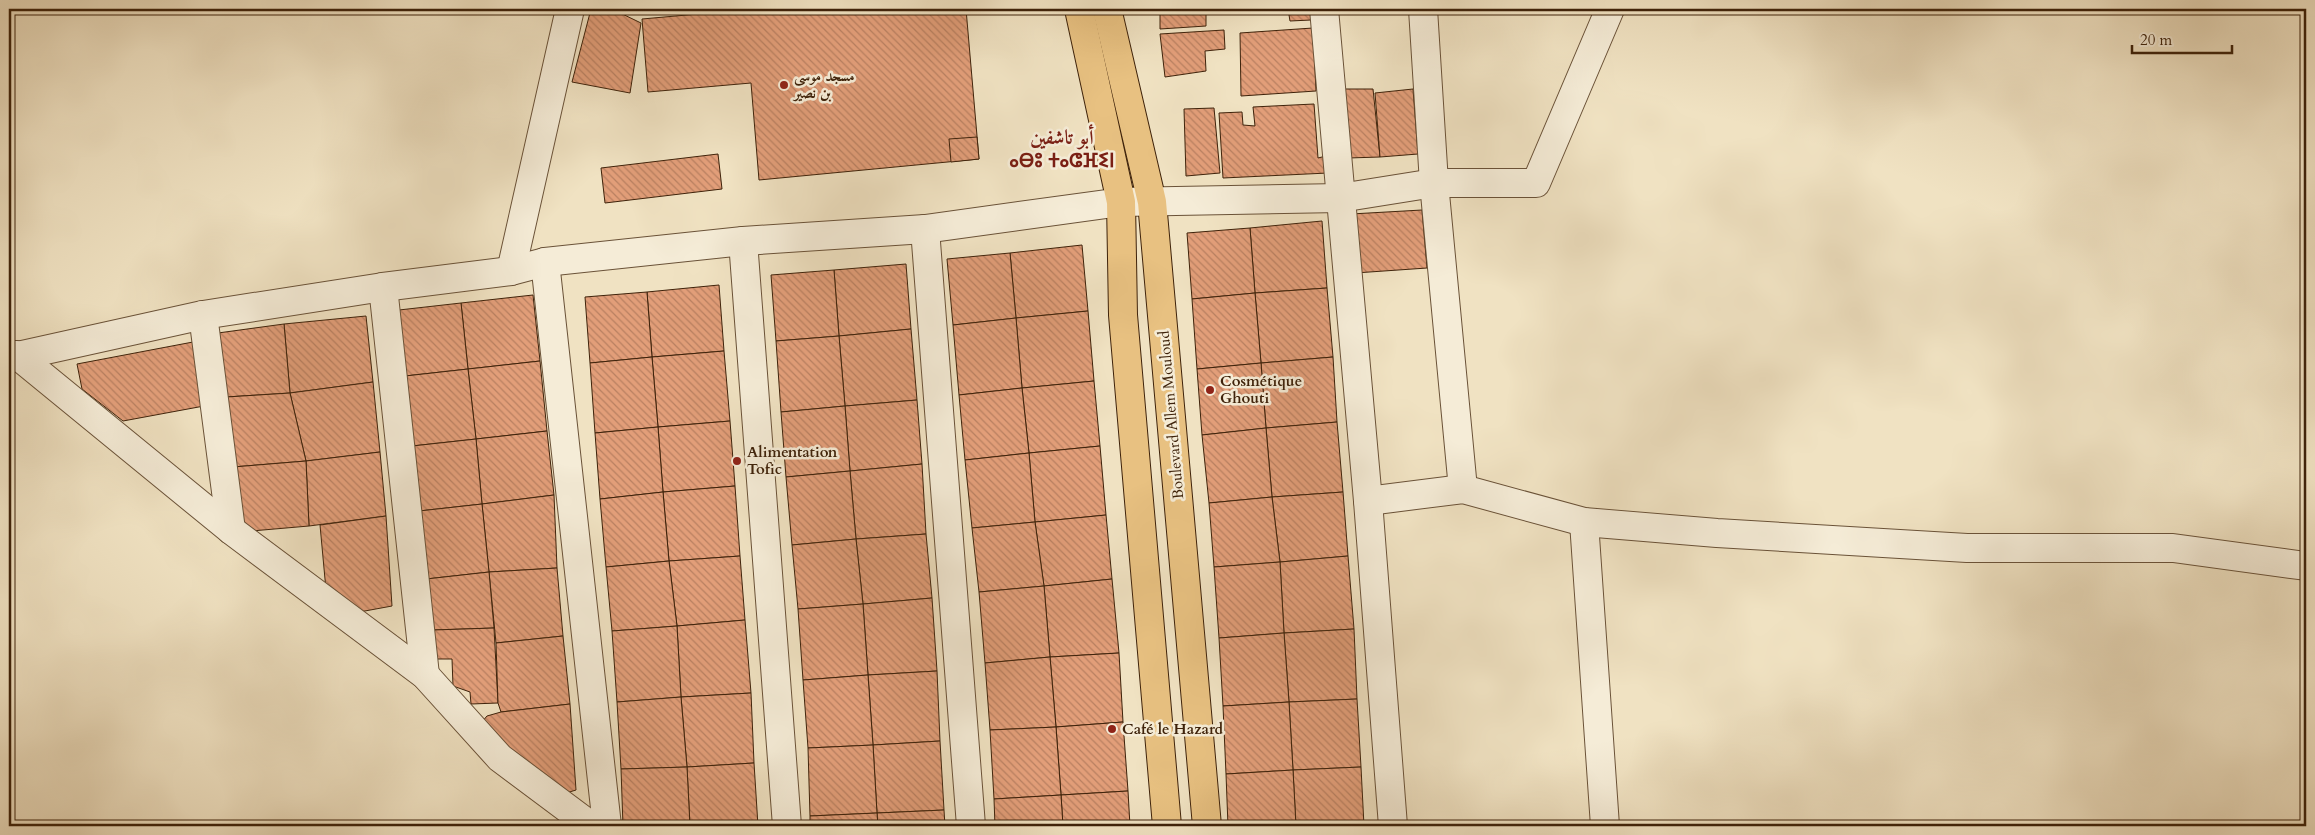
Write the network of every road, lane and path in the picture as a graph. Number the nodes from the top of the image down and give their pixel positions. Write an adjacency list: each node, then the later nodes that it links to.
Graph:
1 (570, 9): 14 (street)
2 (1079, 9): 9 (main road)
3 (1108, 9): 10 (main road, Boulevard Allem Mouloud)
4 (1324, 9): 8 (street)
5 (1423, 9): 7 (street)
6 (1610, 9): 7 (street)
7 (1434, 183): 8 (street); 18 (street)
8 (1340, 198): 10 (street); 19 (street)
9 (1121, 202): 10 (street); 11 (street); 28 (main road)
10 (1152, 202): 29 (main road, Boulevard Allem Mouloud)
11 (924, 229): 12 (street); 27 (street)
12 (743, 241): 13 (street); 26 (street)
13 (545, 262): 14 (street); 25 (street)
14 (511, 271): 15 (street)
15 (383, 287): 16 (street); 23 (street)
16 (203, 315): 17 (street); 21 (street)
17 (13, 356): 21 (street)
18 (1463, 490): 19 (street); 20 (street)
19 (1368, 501): 30 (street)
20 (1584, 522): 22 (street); 31 (street)
21 (231, 530): 23 (street)
22 (2306, 566)
23 (425, 675): 24 (street)
24 (591, 826)
25 (607, 826)
26 (787, 826)
27 (970, 826)
28 (1167, 826)
29 (1207, 826)
30 (1393, 826)
31 (1605, 826)

